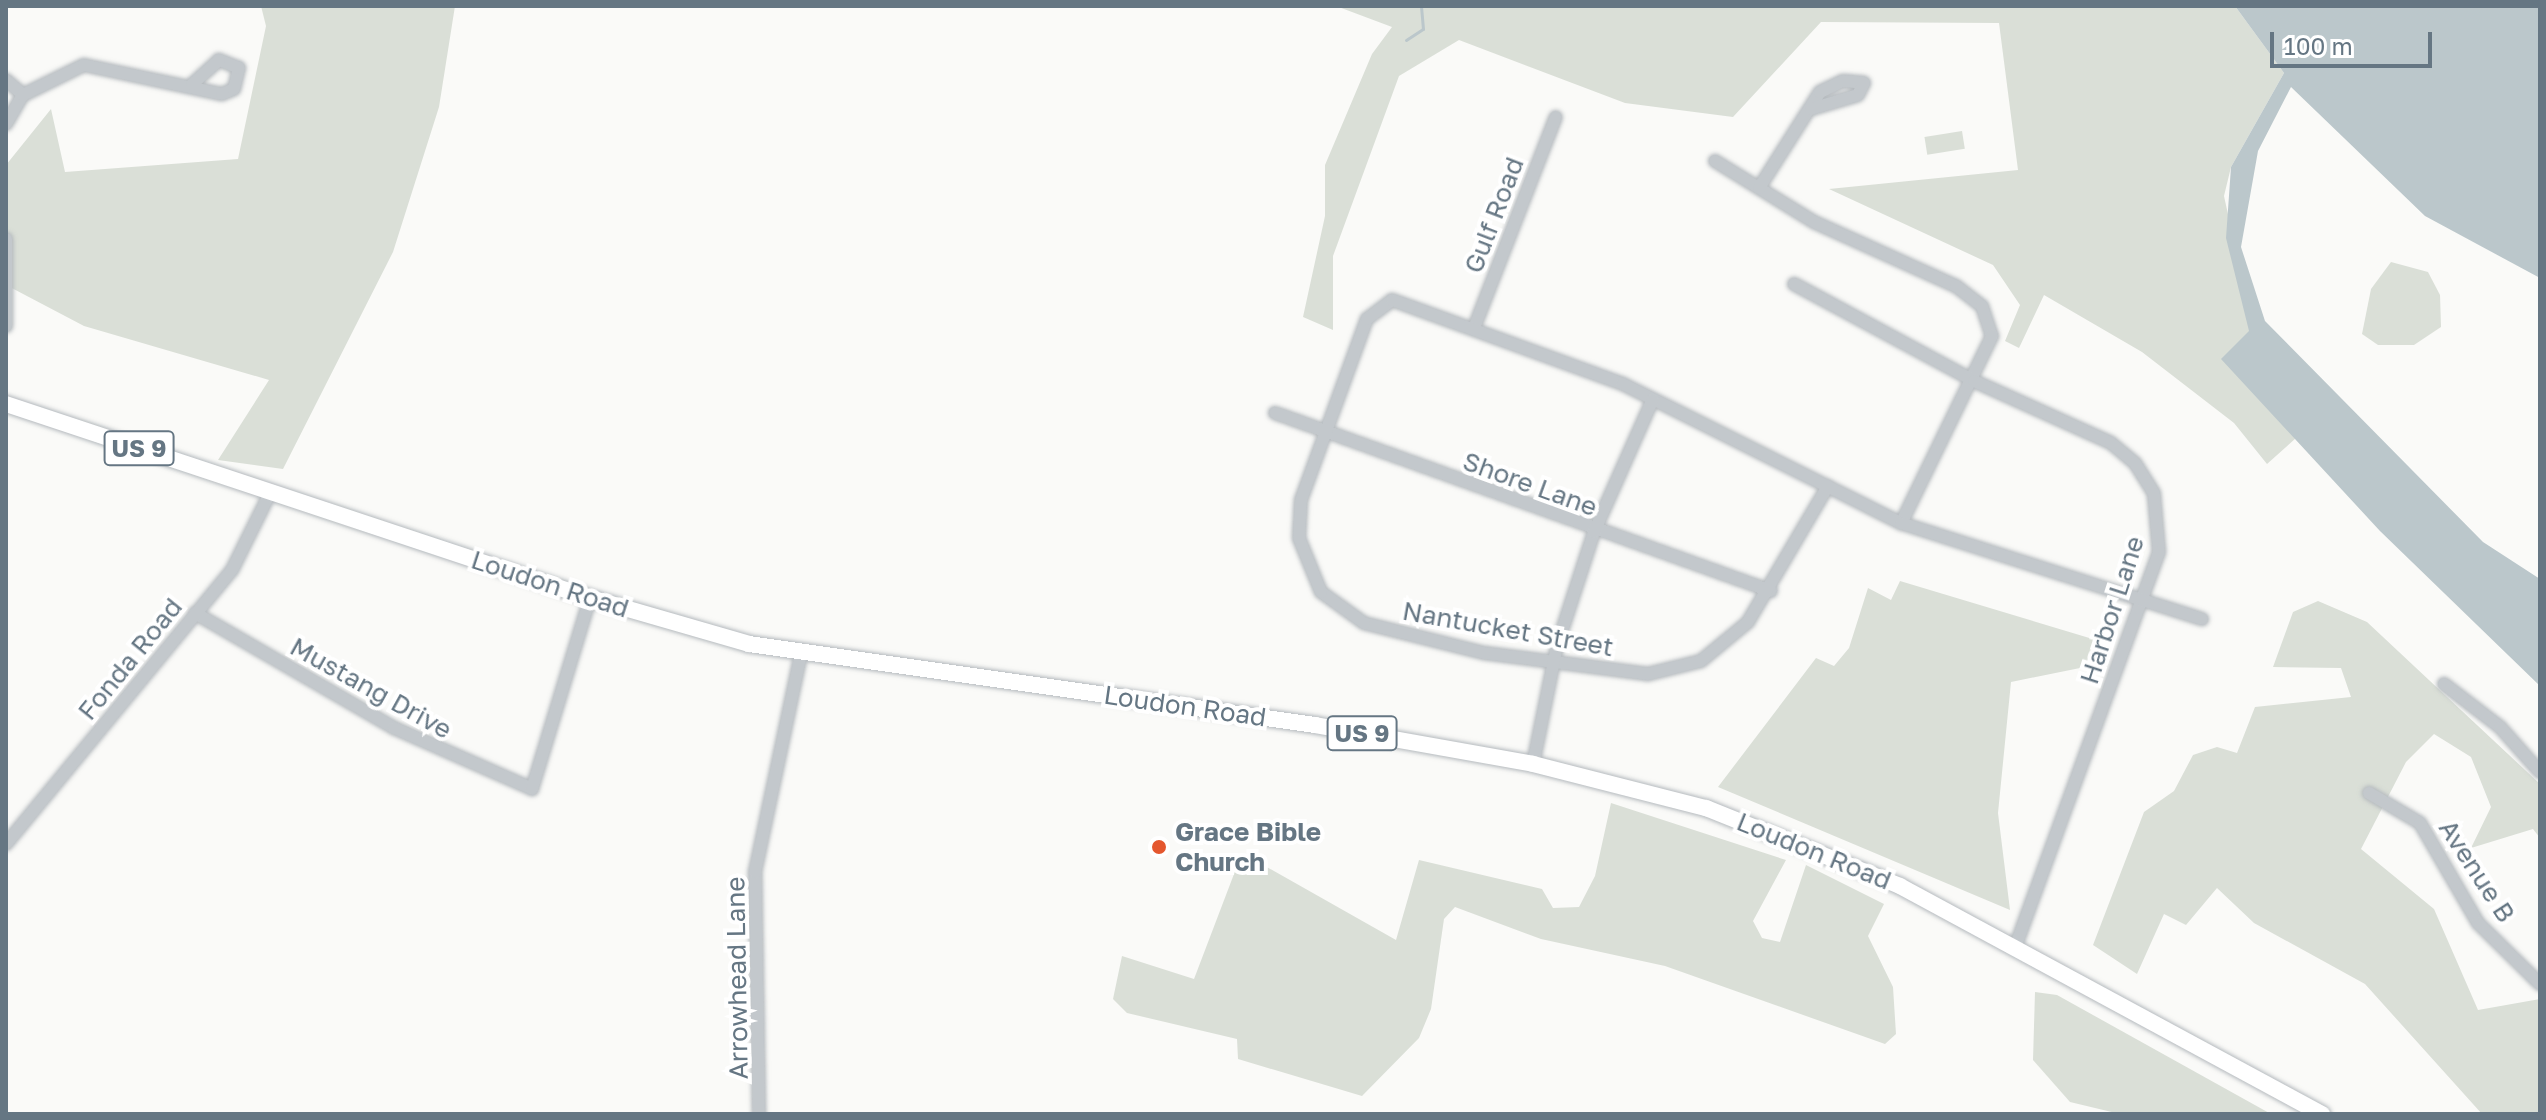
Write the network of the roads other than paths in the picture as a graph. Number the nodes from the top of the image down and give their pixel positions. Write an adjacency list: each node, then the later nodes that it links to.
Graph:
1 (6, 80): 3 (street)
2 (192, 84): 3 (street)
3 (23, 95): 6 (street)
4 (1811, 109): 8 (street)
5 (1556, 117): 12 (street, Gulf Road)
6 (6, 124)
7 (1715, 161): 8 (street)
8 (1759, 188): 13 (street)
9 (6, 239): 11 (street)
10 (1794, 284): 13 (street, Harbor Lane)
11 (6, 326)
12 (1474, 328): 14 (street, Nantucket Street); 17 (street, Nantucket Street)
13 (1974, 381): 20 (street); 24 (street, Harbor Lane)
14 (1653, 399): 18 (street, Nantucket Street); 21 (street)
15 (6, 404): 19 (main road, Loudon Road / US 9)
16 (1275, 413): 17 (street, Shore Lane)
17 (1325, 431): 21 (street, Shore Lane); 28 (street, Nantucket Street)
18 (1828, 486): 20 (street, Nantucket Street); 22 (street, Nantucket Street)
19 (271, 491): 23 (main road, Loudon Road / US 9); 25 (street, Fonda Road)
20 (1901, 523): 24 (street, Nantucket Street)
21 (1594, 532): 22 (street, Shore Lane); 28 (street)
22 (1771, 591): 28 (street, Nantucket Street)
23 (590, 598): 25 (street, Mustang Drive); 27 (main road, Loudon Road / US 9)
24 (2144, 600): 26 (street, Nantucket Street); 34 (street, Harbor Lane)
25 (195, 613): 33 (street, Fonda Road)
26 (2202, 619)
27 (801, 654): 30 (main road, Loudon Road / US 9); 36 (street, Arrowhead Lane)
28 (1554, 663): 30 (street)
29 (2444, 684): 31 (street)
30 (1533, 764): 34 (main road, Loudon Road / US 9)
31 (2540, 772)
32 (2369, 793): 35 (street, Avenue B)
33 (6, 844)
34 (2016, 944): 37 (main road, Loudon Road / US 9)
35 (2540, 984)
36 (759, 1114)
37 (2322, 1114)

